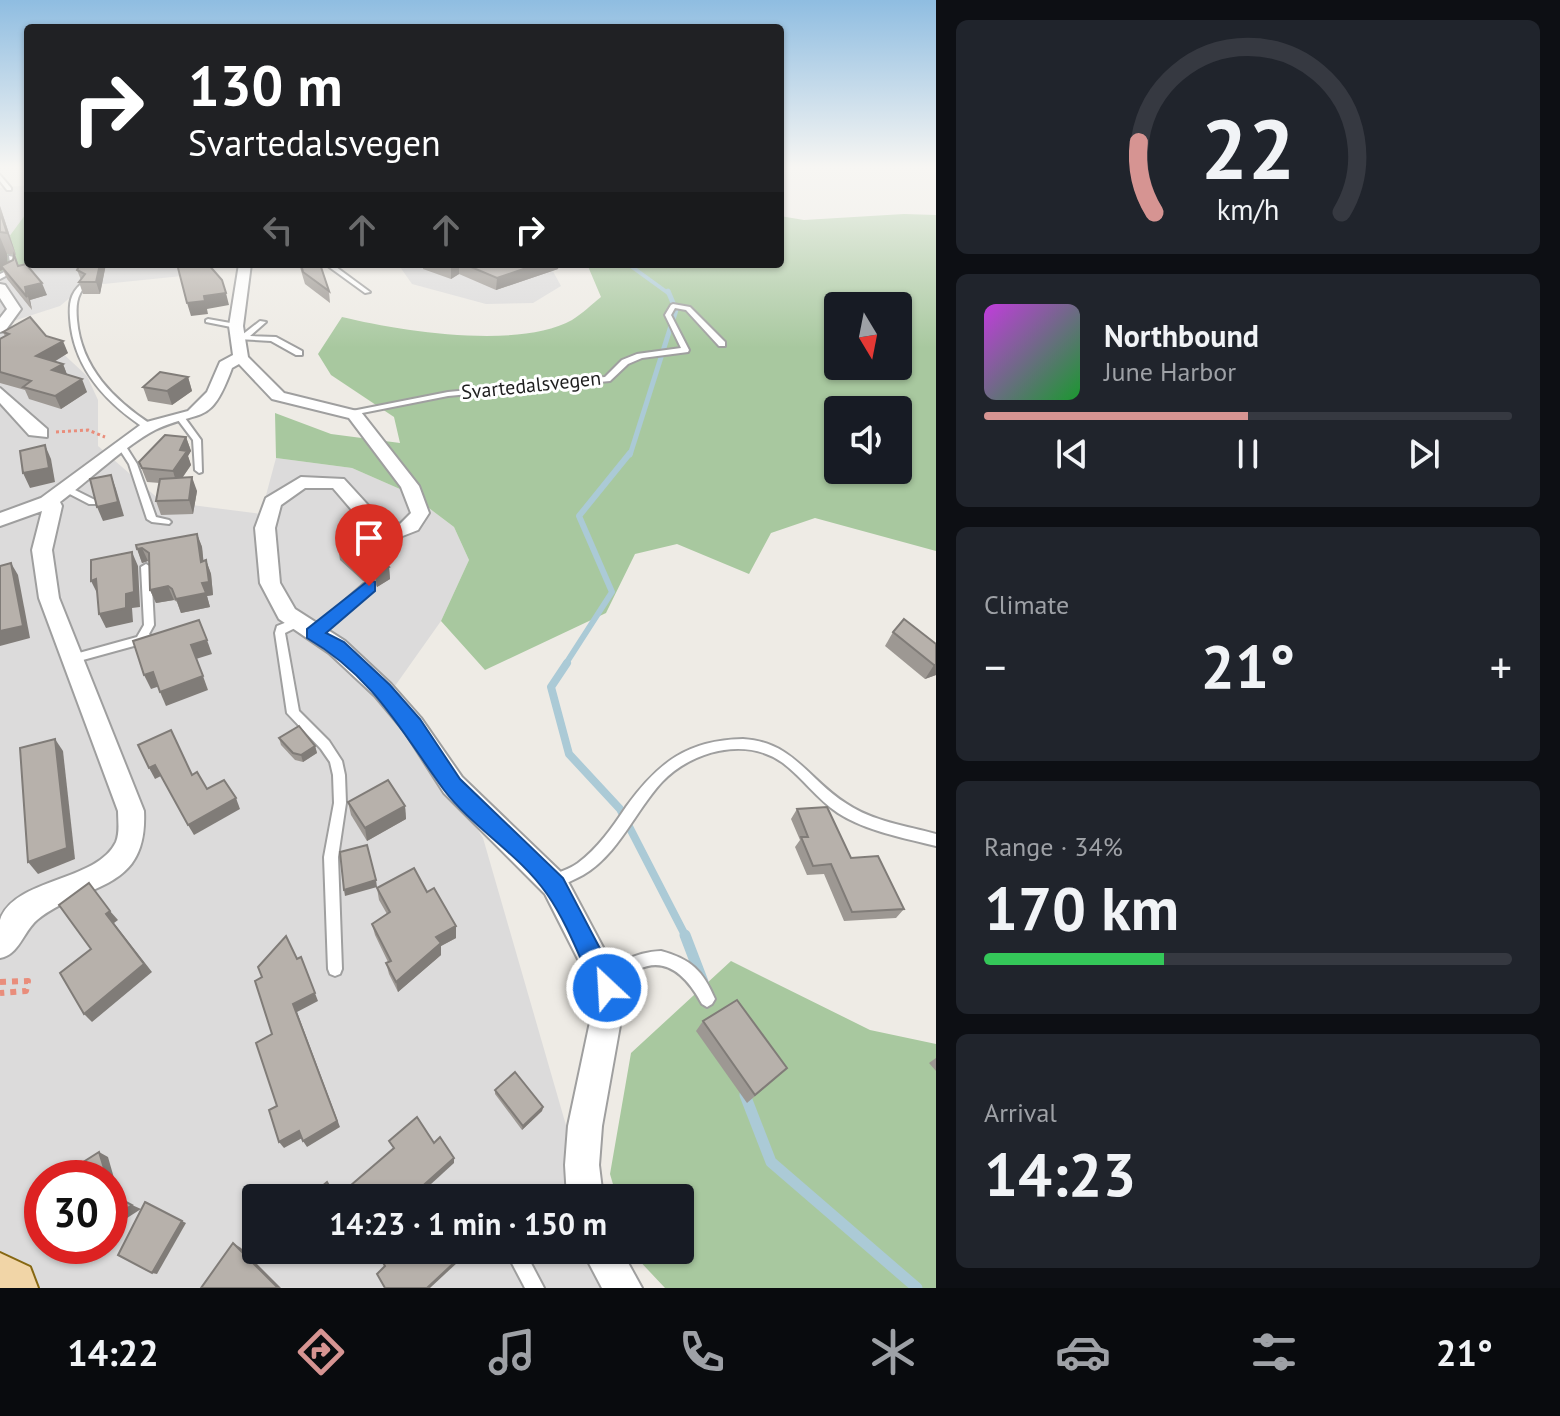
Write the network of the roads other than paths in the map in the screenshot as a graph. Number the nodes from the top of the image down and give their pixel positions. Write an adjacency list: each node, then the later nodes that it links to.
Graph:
1 (11, 257): 4 (lane)
2 (245, 268): 11 (street)
3 (334, 268): 7 (lane)
4 (0, 277)
5 (83, 285): 17 (lane)
6 (0, 288): 10 (street)
7 (367, 292)
8 (208, 321): 11 (lane)
9 (262, 322): 11 (lane)
10 (0, 328)
11 (240, 339): 13 (lane); 15 (street, Svartedalsvegen); 16 (street)
12 (722, 344): 15 (lane, Svartedalsvegen)
13 (299, 353)
14 (0, 393): 18 (street)
15 (352, 413): 27 (street)
16 (182, 420): 17 (street); 20 (lane)
17 (149, 427): 19 (street)
18 (41, 433)
19 (122, 447): 21 (street); 24 (lane)
20 (199, 470)
21 (56, 495): 22 (lane); 23 (street); 30 (street)
22 (92, 502)
23 (0, 520)
24 (166, 522)
25 (146, 567): 29 (lane)
26 (369, 586): 27 (lane)
27 (305, 628): 32 (street); 34 (lane)
28 (167, 632): 29 (lane)
29 (141, 640): 30 (lane)
30 (72, 659): 33 (street)
31 (936, 840): 32 (lane)
32 (550, 882): 35 (street)
33 (2, 944)
34 (335, 969)
35 (607, 988): 36 (lane); 37 (street)
36 (707, 999)
37 (584, 1184)
38 (522, 1264): 42 (lane)
39 (608, 1264): 43 (street)
40 (0, 1282): 41 (main road)
41 (9, 1288)
42 (535, 1288)
43 (623, 1288)

